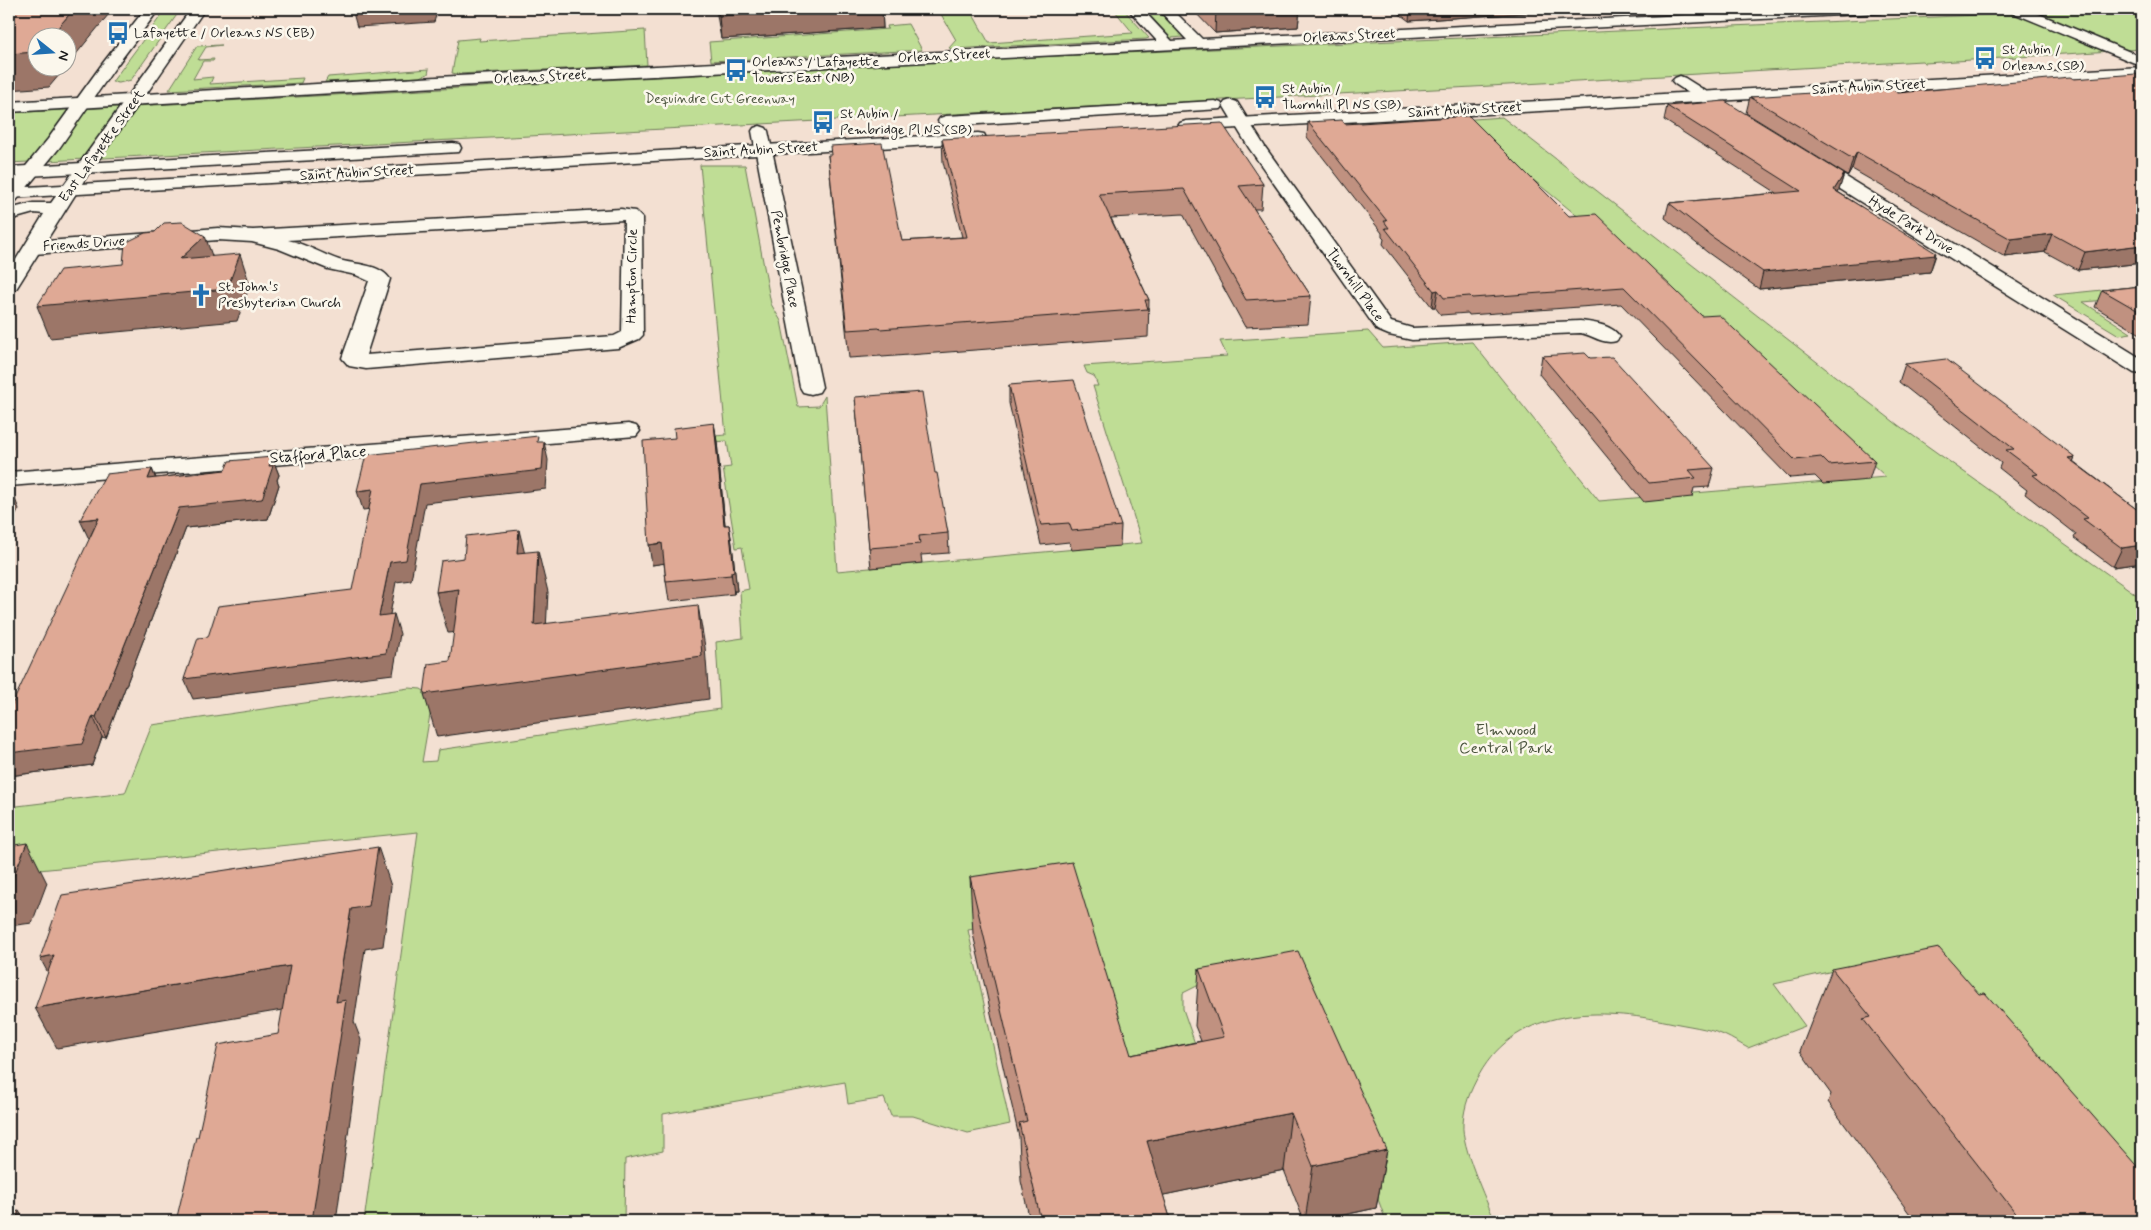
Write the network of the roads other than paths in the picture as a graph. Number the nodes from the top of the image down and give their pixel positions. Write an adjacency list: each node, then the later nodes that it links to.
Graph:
1 (152, 9): 17 (street)
2 (198, 9): 15 (street, East Lafayette Street)
3 (1135, 9): 12 (street)
4 (1165, 9): 11 (street)
5 (1571, 9): 9 (street)
6 (1880, 9): 9 (street, Orleans Street)
7 (2016, 9): 13 (street)
8 (1550, 14): 10 (street)
9 (1595, 23): 10 (street, Orleans Street)
10 (1567, 25): 11 (street, Orleans Street)
11 (1198, 43): 12 (street, Orleans Street)
12 (1168, 45): 19 (street, Orleans Street)
13 (2138, 58)
14 (2142, 72): 18 (street, Saint Aubin Street)
15 (151, 78): 17 (street); 19 (street, East Lafayette Street)
16 (1661, 82): 18 (street)
17 (95, 84): 20 (street)
18 (1707, 88): 22 (street, Saint Aubin Street); 27 (street)
19 (134, 100): 20 (street, Orleans Street); 33 (street, East Lafayette Street)
20 (84, 103): 21 (street, Orleans Street); 34 (street)
21 (9, 106)
22 (1240, 111): 23 (street, Saint Aubin Street); 24 (street, Saint Aubin Street); 44 (street, Thornhill Place)
23 (932, 122)
24 (1174, 127)
25 (777, 130): 29 (street, Saint Aubin Street)
26 (740, 132): 29 (street, Saint Aubin Street)
27 (1761, 132)
28 (996, 137): 29 (street, Saint Aubin Street)
29 (761, 140): 36 (street, Saint Aubin Street); 46 (street, Pembridge Place)
30 (471, 147): 32 (street, Saint Aubin Street)
31 (1798, 155): 45 (street, Hyde Park Drive)
32 (153, 164): 33 (street, Saint Aubin Street); 36 (street)
33 (83, 169): 34 (street, Saint Aubin Street); 37 (street, East Lafayette Street)
34 (32, 171): 35 (street, Saint Aubin Street); 38 (street)
35 (9, 172)
36 (135, 185): 37 (street, Saint Aubin Street)
37 (70, 189): 38 (street, Saint Aubin Street); 39 (street, East Lafayette Street)
38 (10, 194)
39 (56, 209): 40 (street); 42 (street, East Lafayette Street)
40 (9, 215)
41 (253, 236): 41 (street, Hampton Circle); 42 (street, Friends Drive)
42 (34, 248): 43 (street, East Lafayette Street)
43 (9, 285)
44 (1609, 337)
45 (2142, 368)
46 (811, 387)
47 (628, 431): 48 (street, Stafford Place)
48 (9, 479)

